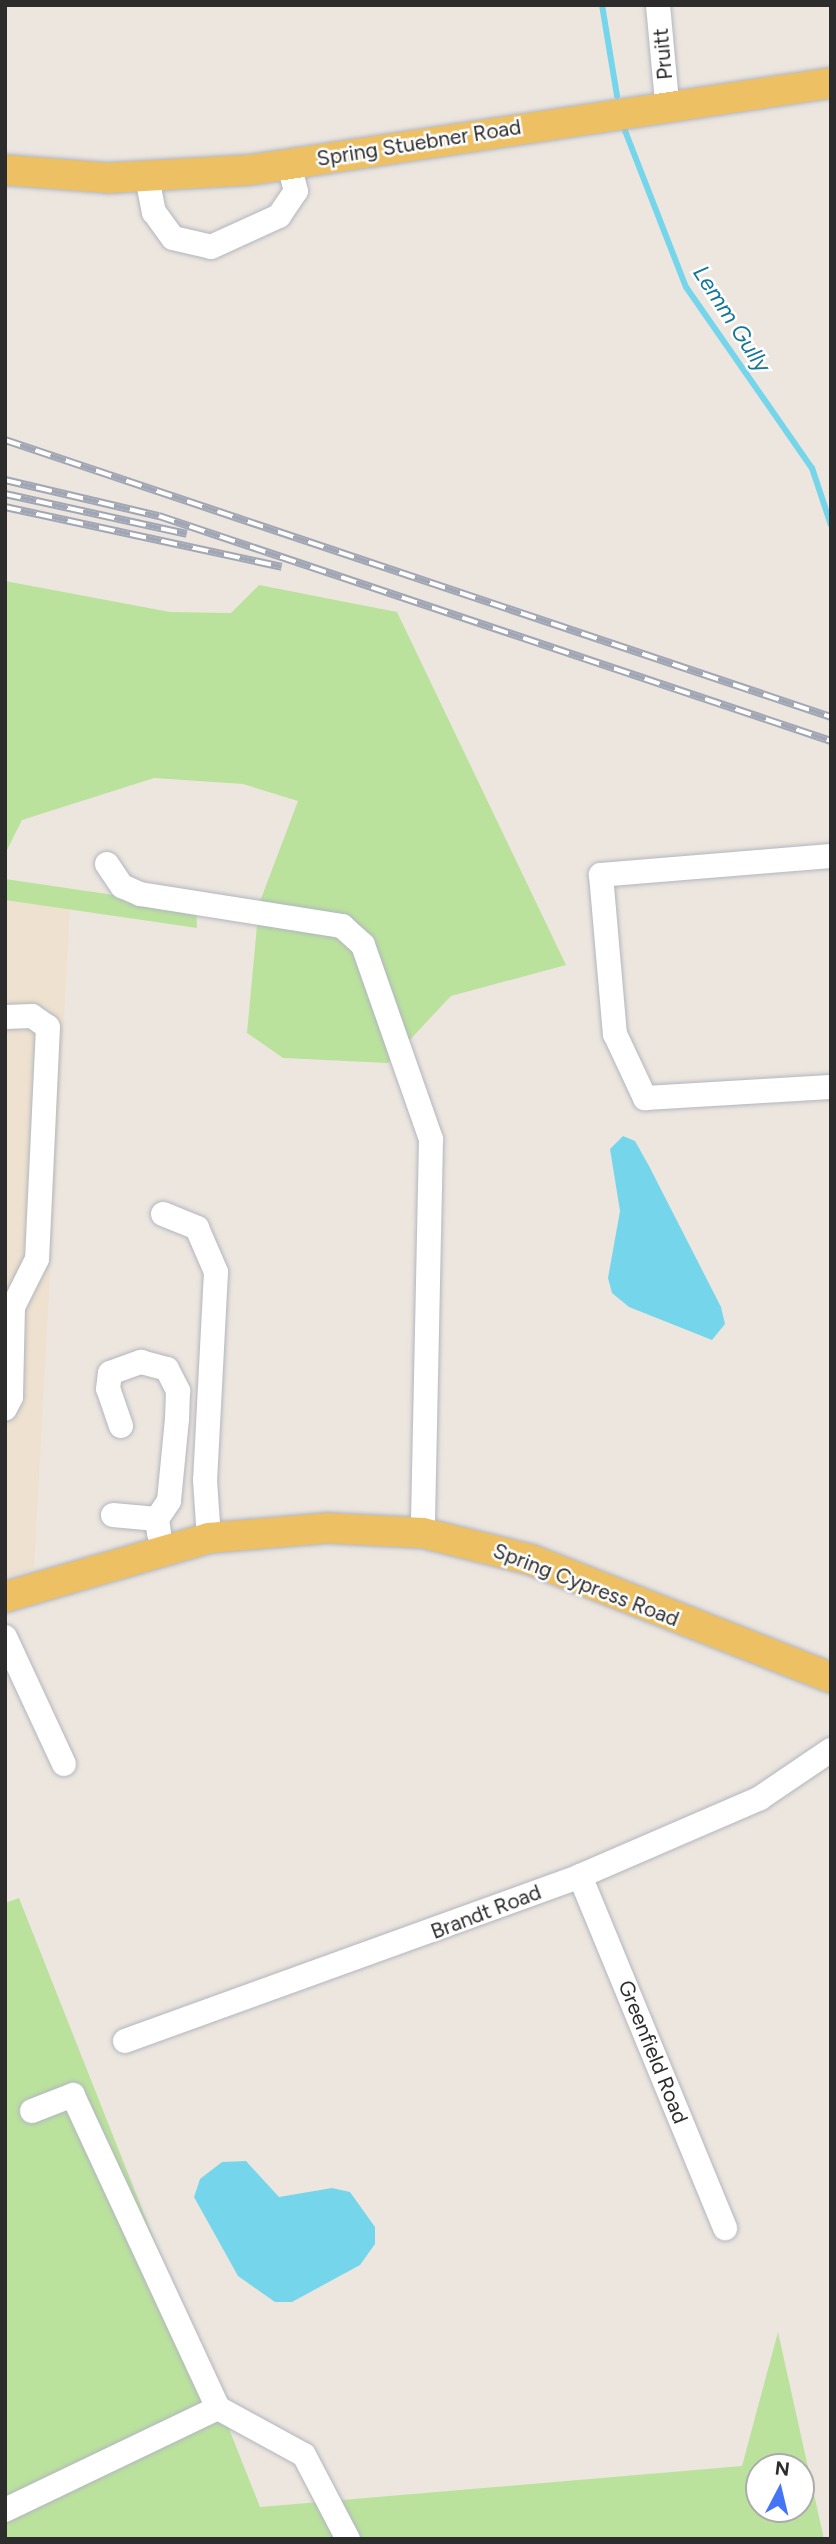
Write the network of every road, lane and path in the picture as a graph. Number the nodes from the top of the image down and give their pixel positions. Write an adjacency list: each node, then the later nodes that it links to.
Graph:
1 (658, 5): 3 (street, Pruitt)
2 (831, 83): 3 (main road, Spring Stuebner Road)
3 (667, 103): 4 (main road, Spring Stuebner Road)
4 (289, 164): 6 (main road, Spring Stuebner Road); 6 (street)
5 (5, 170): 6 (main road, Spring Stuebner Road)
6 (147, 177)
7 (831, 856): 10 (street)
8 (107, 864): 17 (street)
9 (5, 1017): 12 (street)
10 (831, 1087)
11 (163, 1214): 18 (street)
12 (9, 1302): 13 (street)
13 (5, 1409)
14 (121, 1426): 16 (street)
15 (113, 1515): 16 (street)
16 (157, 1519): 19 (street)
17 (423, 1533): 18 (main road, Spring Cypress Road); 22 (main road, Spring Cypress Road)
18 (209, 1538): 19 (main road, Spring Cypress Road)
19 (162, 1551): 20 (main road, Spring Cypress Road)
20 (5, 1597)
21 (5, 1637): 24 (street)
22 (831, 1678)
23 (831, 1750): 25 (street, Brandt Road)
24 (64, 1764)
25 (580, 1877): 26 (street, Brandt Road); 28 (street, Greenfield Road)
26 (125, 2041)
27 (33, 2111): 29 (street)
28 (725, 2228)
29 (218, 2408): 30 (street); 31 (street)
30 (5, 2510)
31 (348, 2539)

